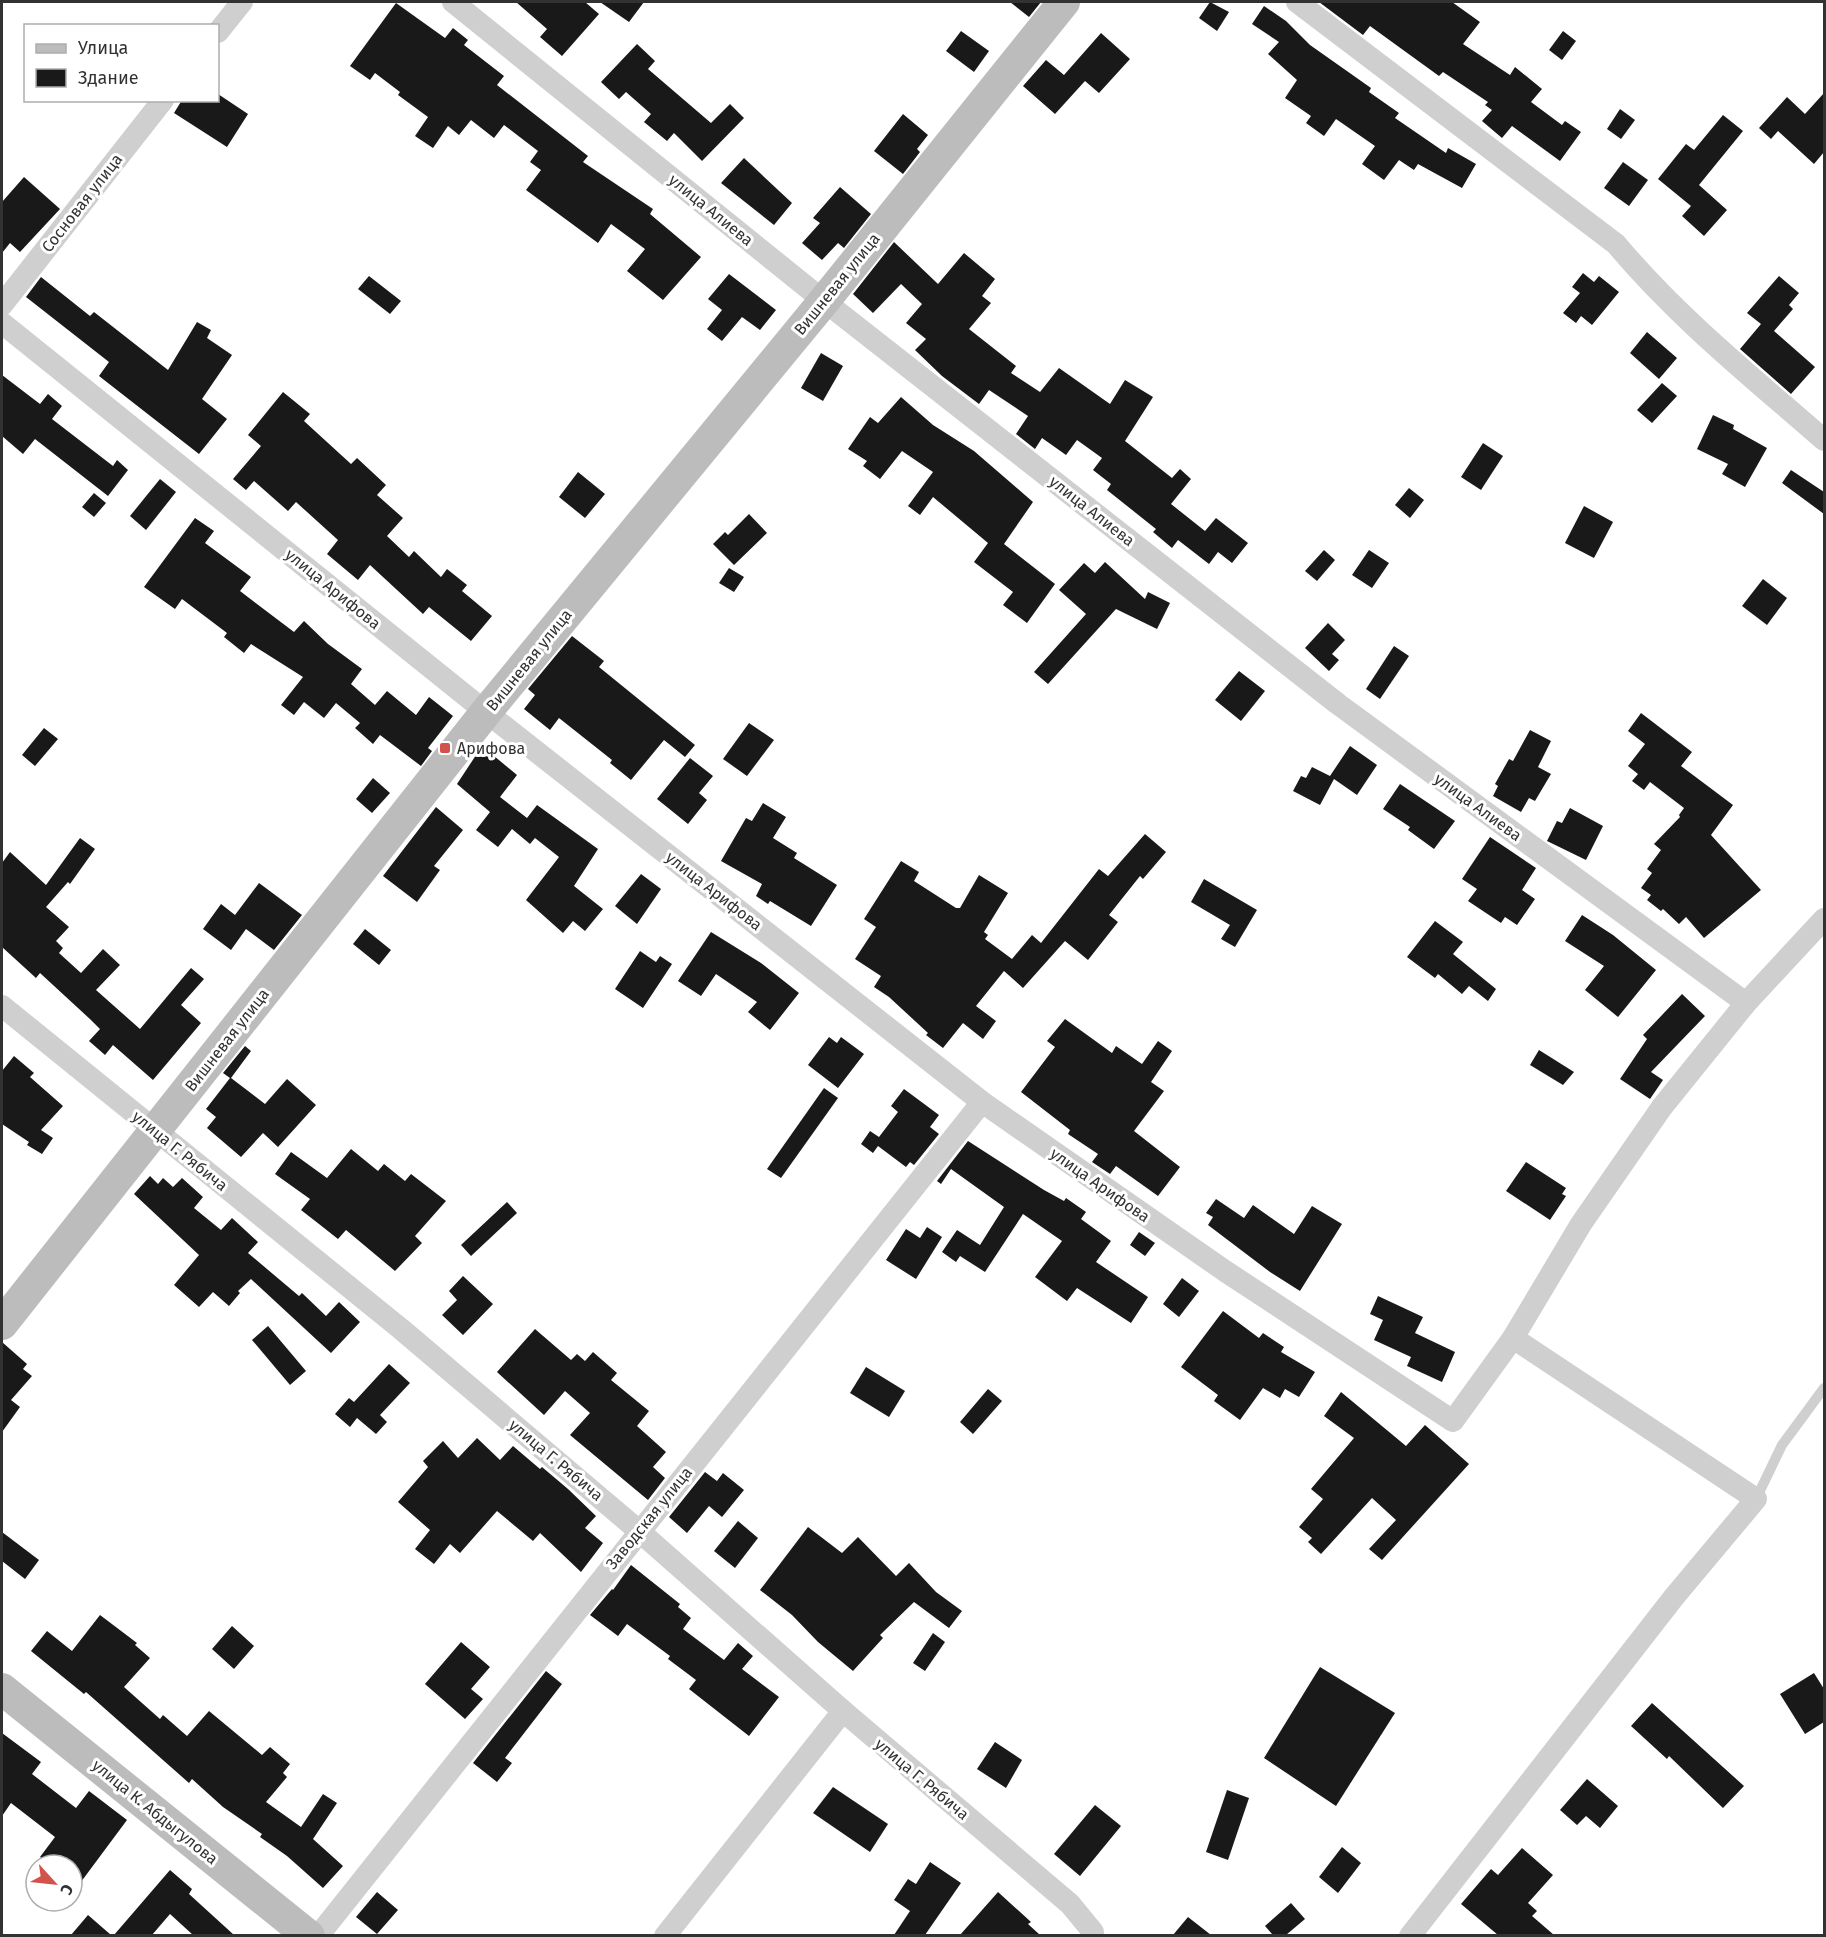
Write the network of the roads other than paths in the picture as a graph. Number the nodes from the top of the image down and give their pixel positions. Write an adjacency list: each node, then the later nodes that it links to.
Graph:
1 (242, 2): 5 (street)
2 (453, 2): 7 (street, улица Алиева)
3 (1064, 2): 7 (street, Вишневая улица)
4 (1297, 2): 10 (street)
5 (219, 31)
6 (161, 102): 8 (street, Сосновая улица)
7 (824, 301): 11 (street, Вишневая улица); 13 (street, улица Алиева)
8 (2, 304)
9 (2, 323): 11 (street, улица Арифова)
10 (1824, 440)
11 (486, 712): 15 (street, улица Арифова); 16 (street, Вишневая улица)
12 (1824, 919): 13 (street)
13 (1746, 1003): 18 (street)
14 (2, 1006): 16 (street, улица Г. Рябича)
15 (982, 1102): 18 (street, улица Арифова); 21 (street, Заводская улица)
16 (155, 1131): 17 (street, Вишневая улица); 21 (street, улица Г. Рябича)
17 (2, 1324)
18 (1513, 1338): 20 (street)
19 (1824, 1388): 20 (lane)
20 (1756, 1499): 28 (street)
21 (639, 1531): 23 (street, улица Г. Рябича); 26 (street, Заводская улица)
22 (2, 1689): 25 (street, улица К. Абдыгулова)
23 (843, 1711): 24 (street, улица Г. Рябича); 27 (street)
24 (1093, 1932)
25 (309, 1935)
26 (318, 1935)
27 (665, 1935)
28 (1410, 1935)

